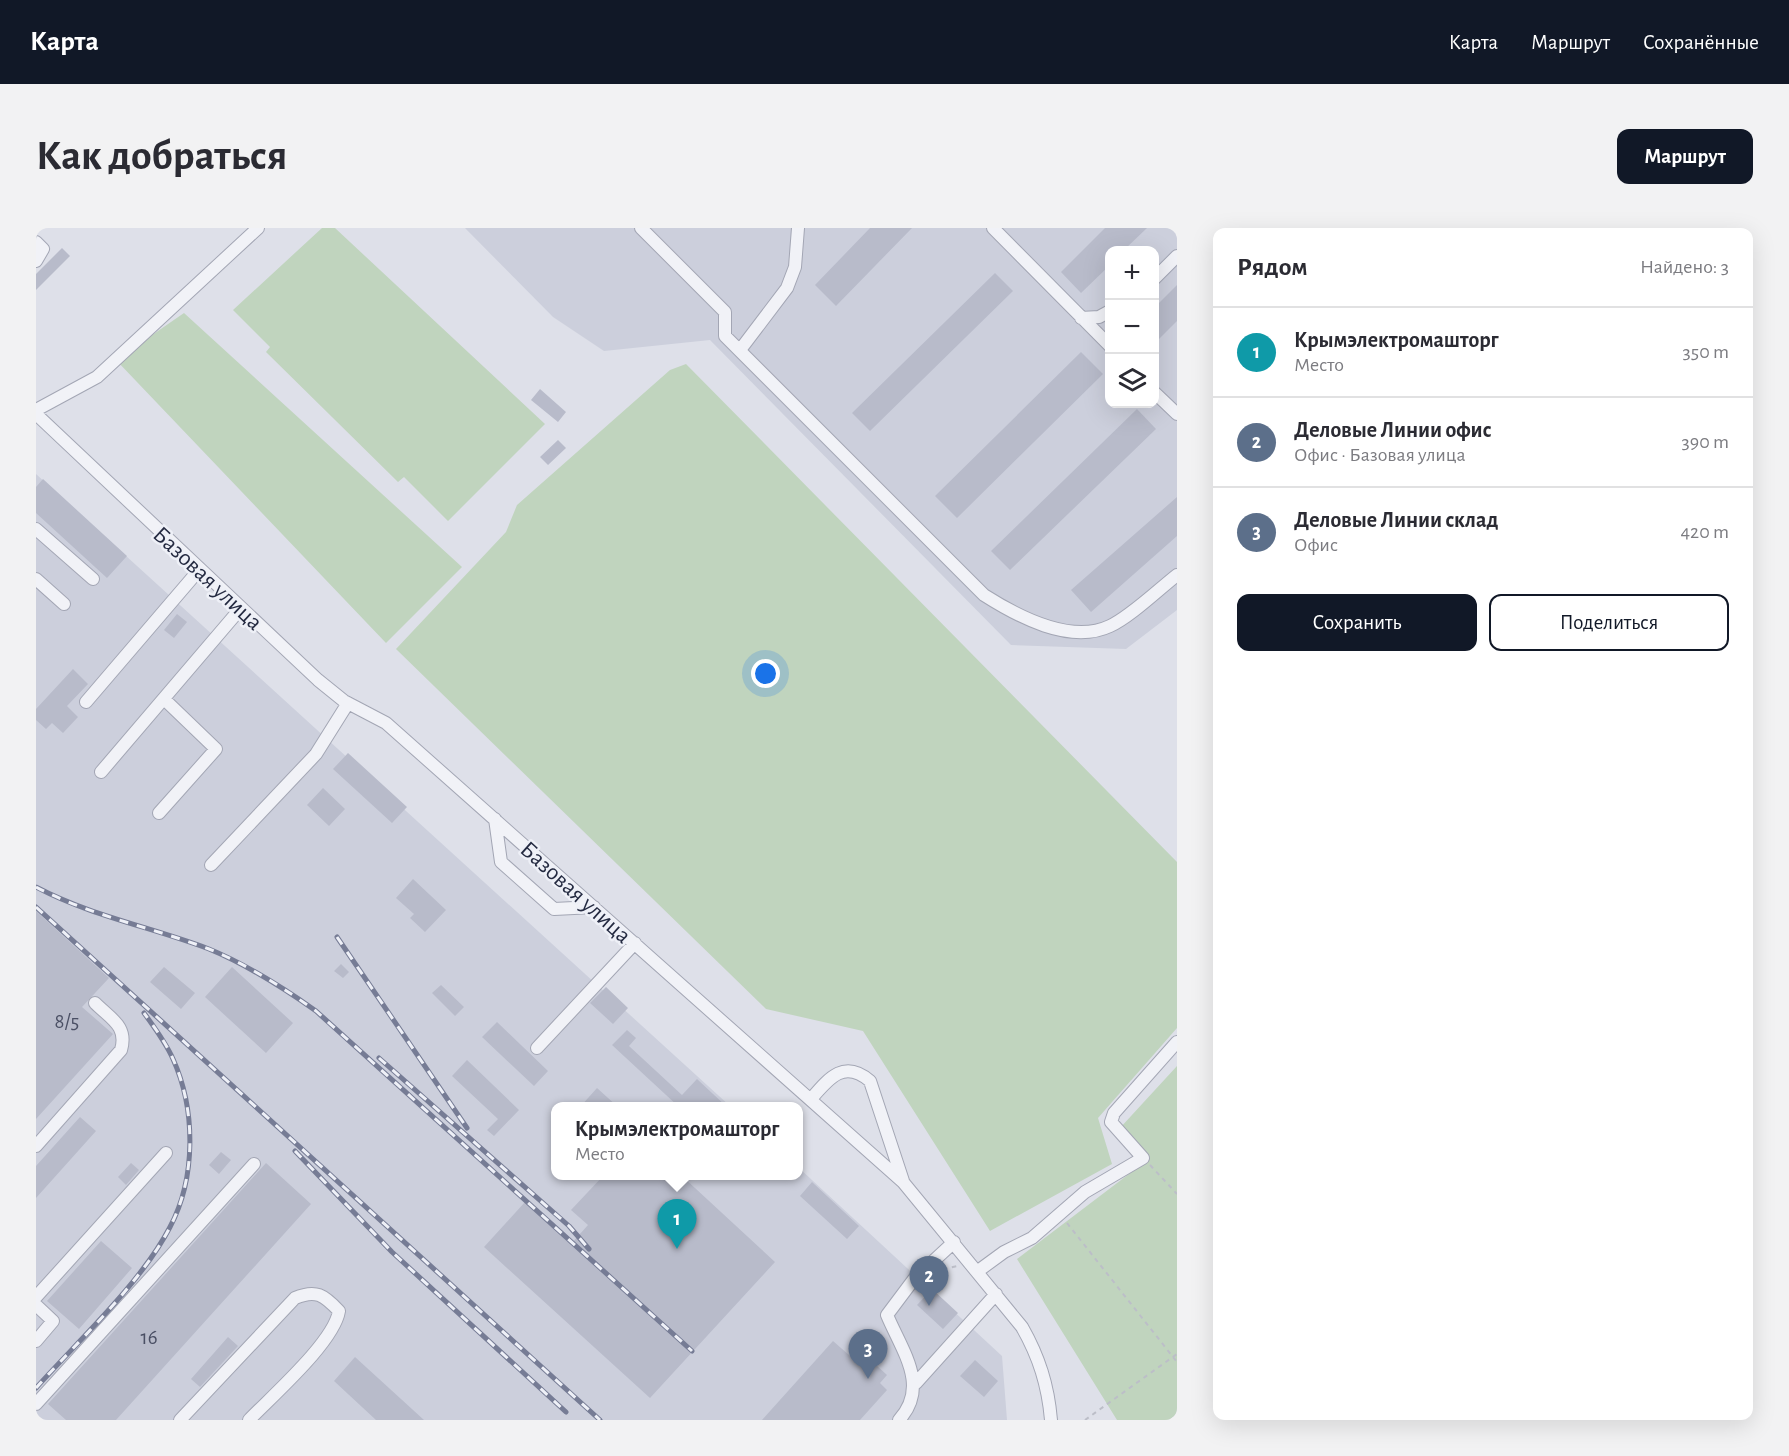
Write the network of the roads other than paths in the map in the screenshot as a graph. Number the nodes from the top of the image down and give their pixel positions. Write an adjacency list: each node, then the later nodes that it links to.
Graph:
1 (258, 228): 14 (street)
2 (641, 228): 12 (street)
3 (798, 228): 12 (street)
4 (993, 228): 10 (street)
5 (36, 242): 7 (street)
6 (1177, 256): 8 (street)
7 (36, 261)
8 (1159, 275)
9 (1105, 314): 10 (street)
10 (1081, 318): 11 (street)
11 (1105, 341)
12 (740, 350): 18 (street)
13 (1159, 396): 15 (street)
14 (36, 412): 17 (street, Базовая улица)
15 (1177, 414)
16 (36, 528): 20 (street)
17 (199, 570): 22 (street, Базовая улица); 24 (street)
18 (1177, 575)
19 (36, 579): 21 (street)
20 (93, 579)
21 (64, 604)
22 (240, 609): 23 (street); 25 (street, Базовая улица)
23 (164, 699): 26 (street); 27 (street)
24 (86, 702)
25 (348, 703): 28 (street, Базовая улица); 29 (street)
26 (101, 772)
27 (159, 813)
28 (495, 819): 30 (street, Базовая улица); 30 (street)
29 (211, 865)
30 (594, 907): 31 (street, Базовая улица)
31 (634, 944): 34 (street); 35 (street, Базовая улица)
32 (95, 1003): 36 (street)
33 (1177, 1042): 41 (street)
34 (537, 1048)
35 (811, 1099): 39 (street, Базовая улица); 39 (street)
36 (36, 1146)
37 (166, 1153): 43 (street)
38 (254, 1164): 47 (street)
39 (903, 1182): 40 (street, Базовая улица)
40 (954, 1242): 41 (street, Базовая улица); 46 (street)
41 (977, 1269): 42 (street, Базовая улица)
42 (996, 1294): 46 (street); 51 (street, Базовая улица)
43 (36, 1297)
44 (36, 1305): 45 (street)
45 (36, 1341)
46 (916, 1383): 50 (street)
47 (36, 1404)
48 (180, 1420): 49 (street)
49 (249, 1420)
50 (899, 1420)
51 (1051, 1420)

